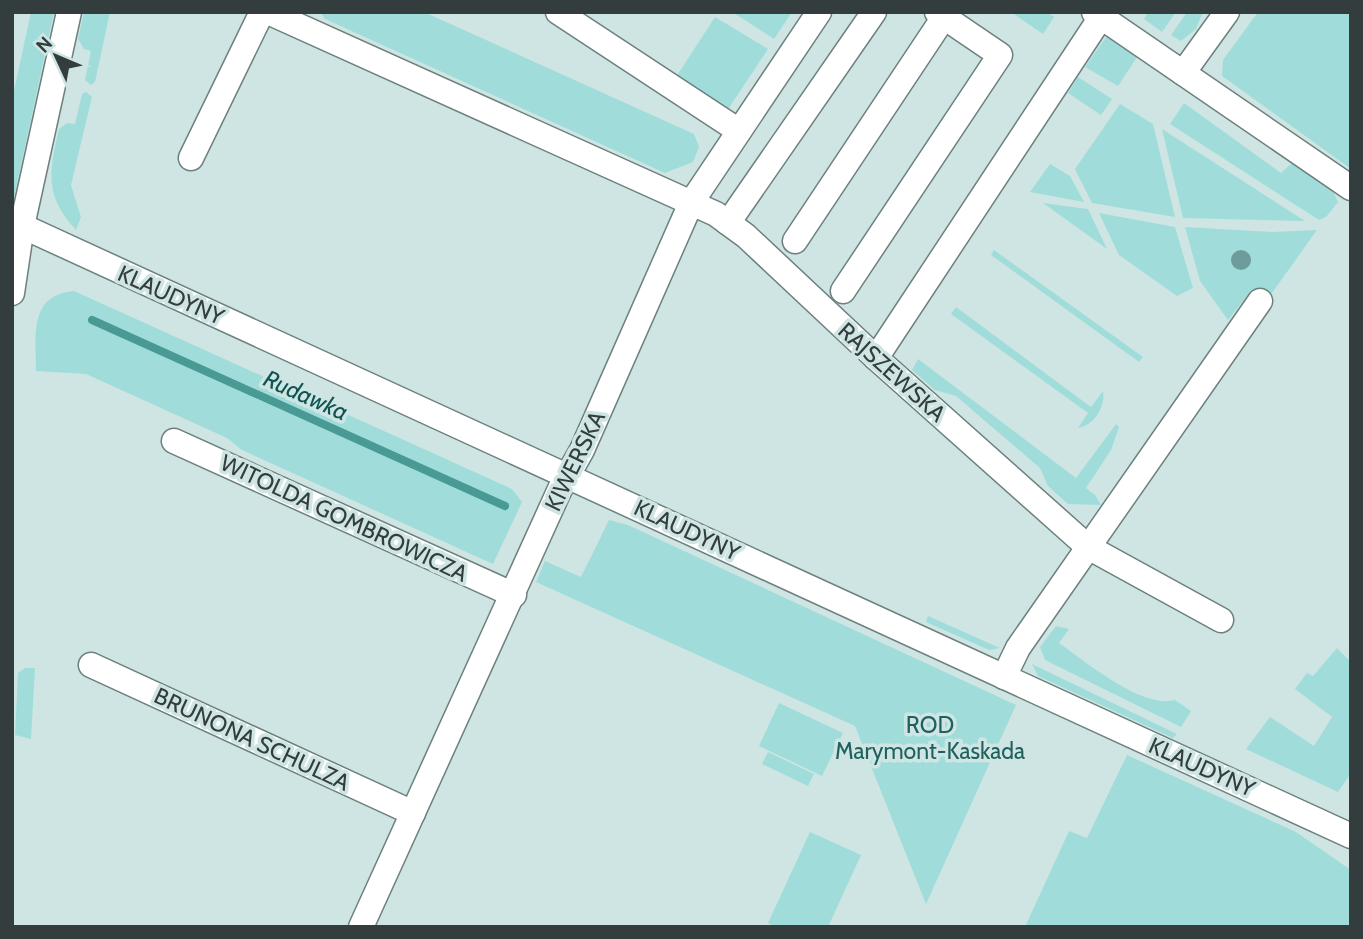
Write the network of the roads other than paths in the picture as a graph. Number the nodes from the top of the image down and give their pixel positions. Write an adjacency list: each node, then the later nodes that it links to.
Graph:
1 (69, 12): 16 (street)
2 (262, 12): 12 (street)
3 (268, 12): 14 (street, RAJSZEWSKA)
4 (558, 12): 11 (street)
5 (819, 12): 11 (street, KIWERSKA)
6 (874, 12): 15 (street)
7 (1227, 12): 10 (street)
8 (940, 15): 17 (street); 18 (street)
9 (1097, 15): 10 (street); 21 (street)
10 (1183, 73): 13 (street)
11 (739, 131): 14 (street, KIWERSKA)
12 (191, 158)
13 (1351, 188)
14 (691, 203): 15 (street, RAJSZEWSKA); 23 (street, KIWERSKA)
15 (728, 223): 21 (street, RAJSZEWSKA)
16 (22, 226): 19 (street); 23 (street, KLAUDYNY)
17 (795, 241)
18 (843, 291)
19 (12, 293)
20 (1260, 301): 24 (street)
21 (876, 358): 24 (street, RAJSZEWSKA)
22 (174, 441): 25 (street, WITOLDA GOMBROWICZA)
23 (567, 475): 25 (street, KIWERSKA); 28 (street, KLAUDYNY)
24 (1088, 547): 26 (street, RAJSZEWSKA); 28 (street)
25 (514, 595): 29 (street, KIWERSKA)
26 (1221, 620)
27 (91, 666): 29 (street, BRUNONA SCHULZA)
28 (1004, 677): 30 (street, KLAUDYNY)
29 (413, 813): 31 (street, KIWERSKA)
30 (1351, 836)
31 (361, 927)

